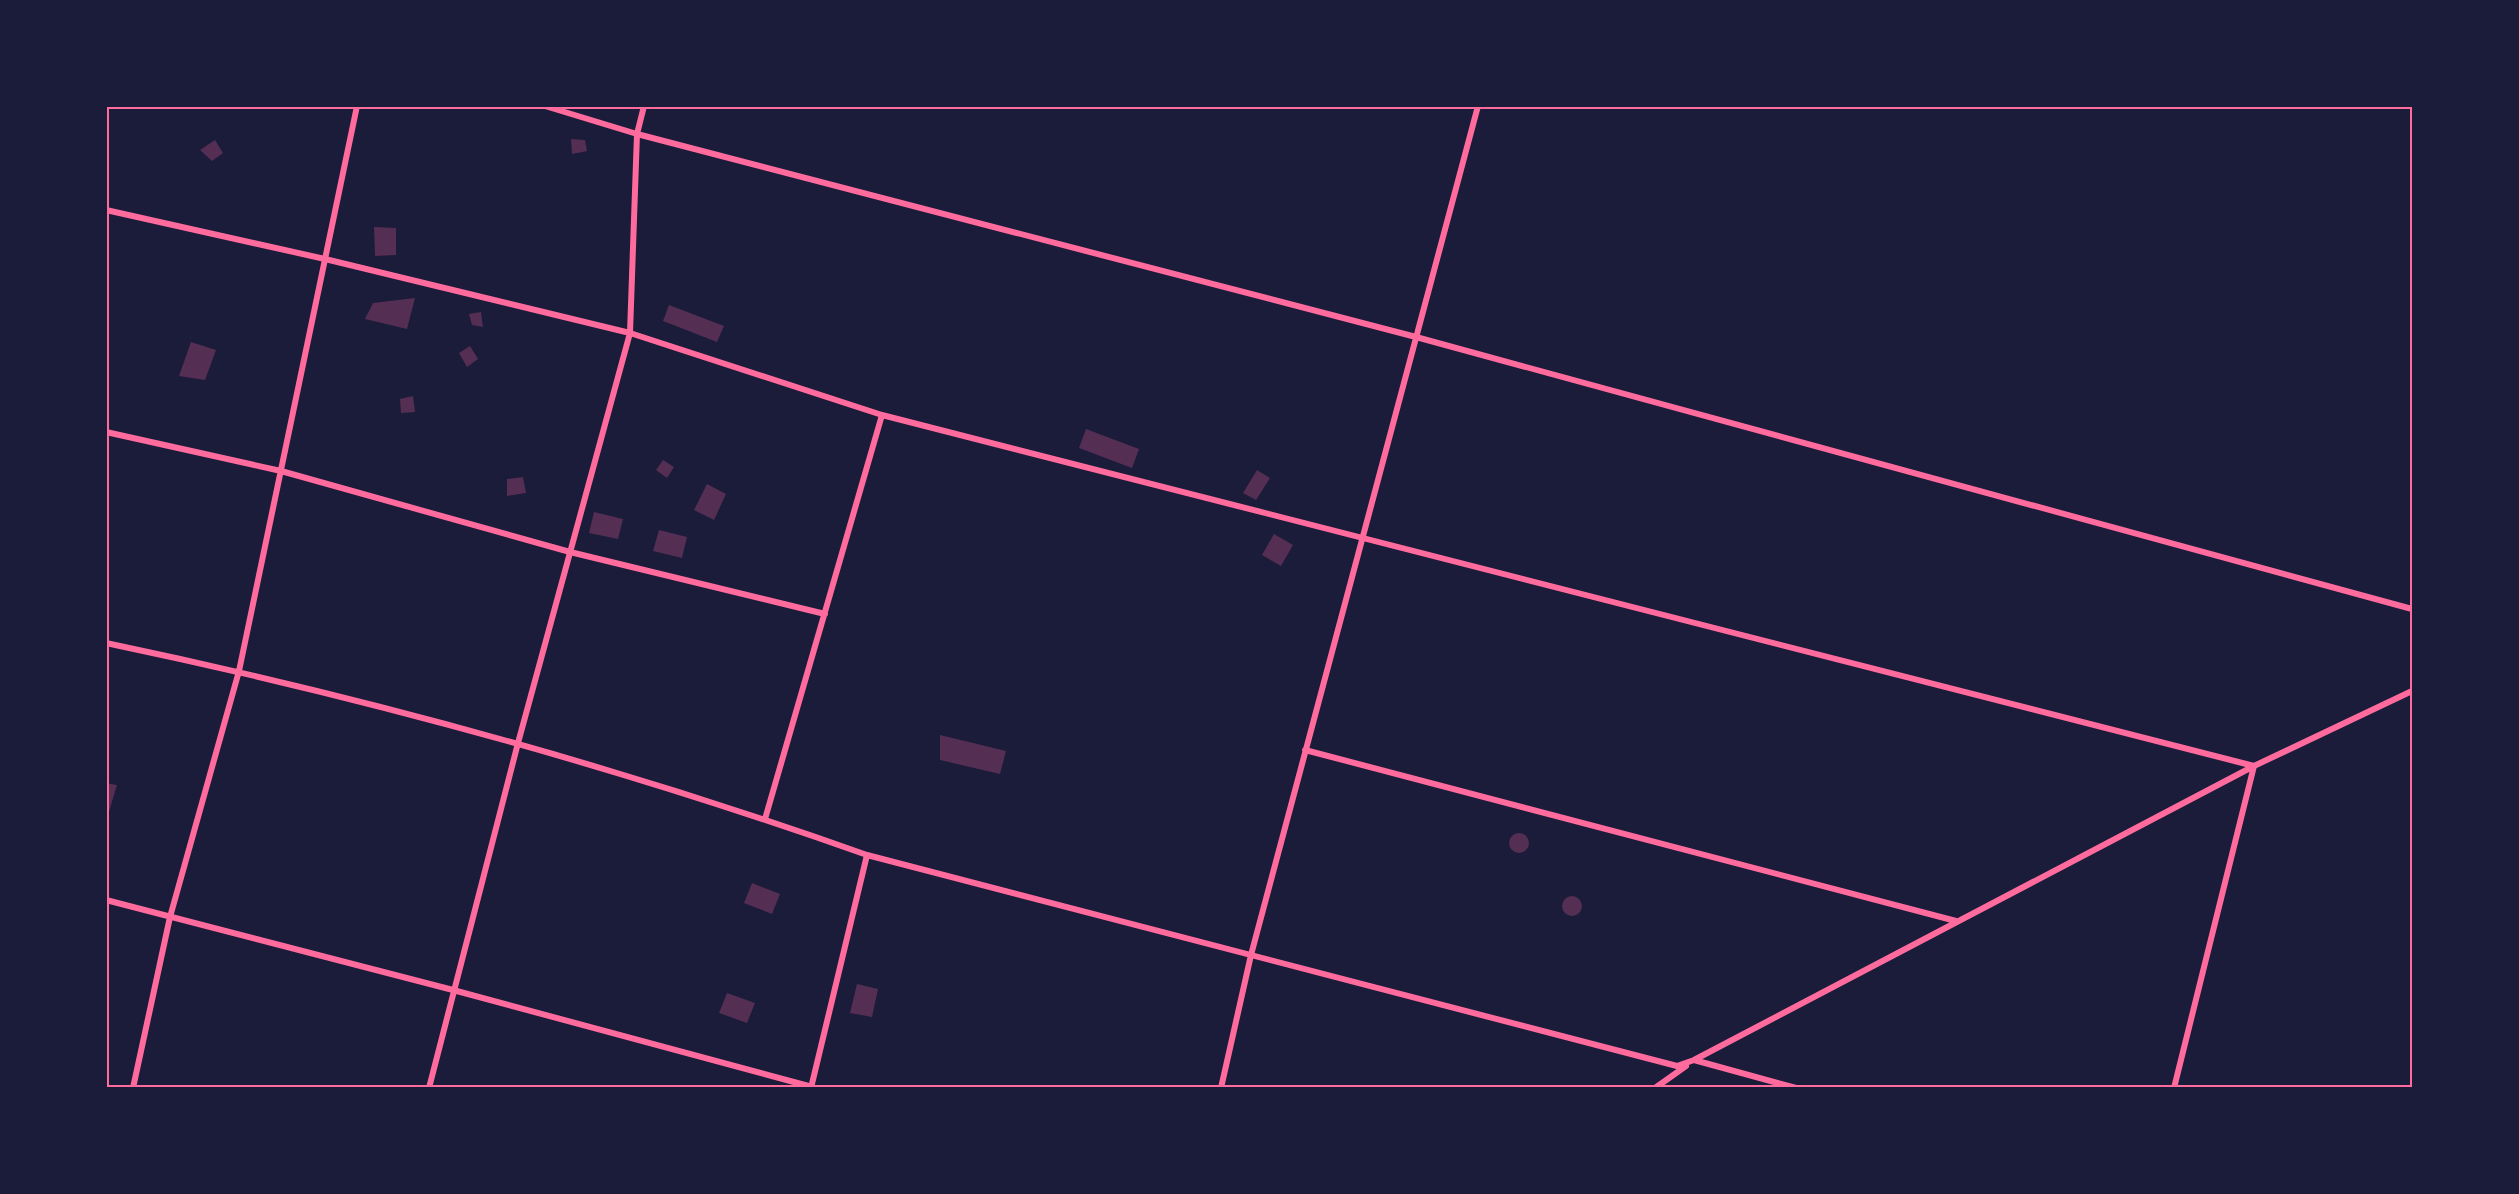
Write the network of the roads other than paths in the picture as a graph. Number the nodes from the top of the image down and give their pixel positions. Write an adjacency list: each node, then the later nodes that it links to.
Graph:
1 (357, 106): 7 (street)
2 (545, 106): 5 (street)
3 (644, 106): 5 (street)
4 (1478, 106): 9 (street)
5 (637, 134): 8 (street); 9 (street)
6 (106, 210): 7 (street)
7 (325, 259): 8 (street); 12 (street)
8 (630, 333): 10 (street); 14 (street)
9 (1416, 337): 13 (street); 15 (street)
10 (882, 415): 13 (street); 16 (street)
11 (106, 432): 12 (street)
12 (281, 471): 14 (street); 18 (street)
13 (1361, 538): 21 (street); 22 (street)
14 (570, 552): 16 (street); 20 (street)
15 (2412, 609)
16 (825, 614): 23 (street)
17 (106, 643): 18 (street)
18 (239, 671): 20 (street); 26 (street)
19 (2412, 691): 22 (street)
20 (518, 743): 23 (street); 29 (street)
21 (1305, 750): 27 (street); 28 (street)
22 (2254, 766): 27 (street); 37 (street)
23 (765, 819): 24 (street)
24 (867, 855): 28 (street); 31 (street)
25 (106, 900): 26 (street)
26 (170, 917): 29 (street); 32 (street)
27 (1956, 921): 30 (street)
28 (1251, 955): 30 (street); 34 (street)
29 (453, 990): 31 (street); 33 (street)
30 (1694, 1060): 35 (street); 36 (street)
31 (812, 1087)
32 (133, 1088)
33 (429, 1088)
34 (1221, 1088)
35 (1654, 1088)
36 (1796, 1088)
37 (2174, 1088)

